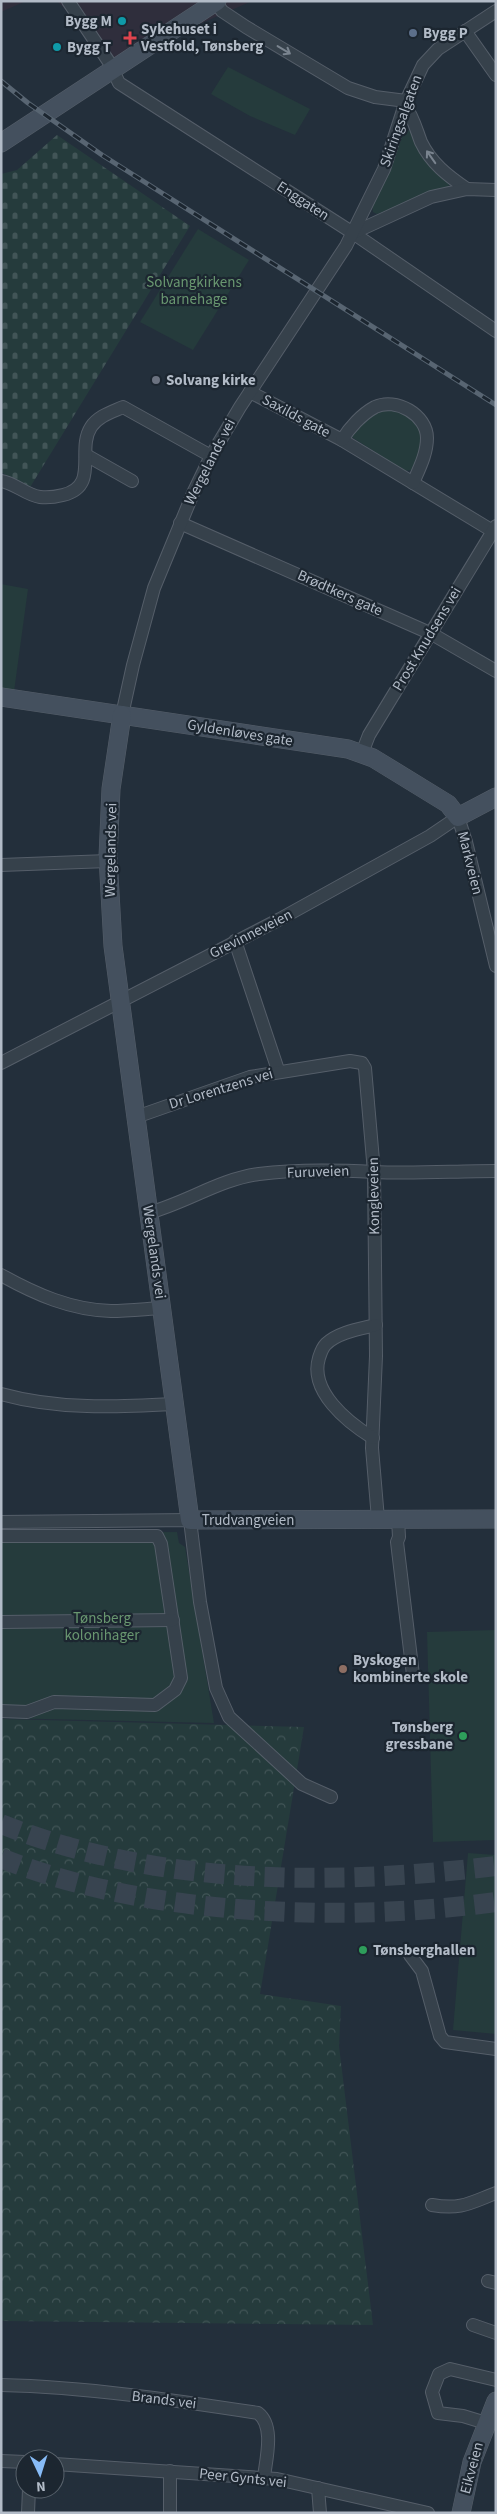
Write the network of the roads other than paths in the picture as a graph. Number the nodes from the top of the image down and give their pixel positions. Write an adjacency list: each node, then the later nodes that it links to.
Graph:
1 (68, 1): 5 (street, Enggaten)
2 (216, 2): 5 (main road); 7 (street, one-way to 7)
3 (496, 11): 4 (street, Skiringsalgaten)
4 (465, 31): 6 (street); 7 (street, Skiringsalgaten)
5 (113, 70): 8 (main road); 11 (street, Enggaten)
6 (496, 75)
7 (405, 104): 9 (street, one-way to 7); 11 (street, Skiringsalgaten)
8 (1, 144)
9 (467, 188): 10 (street); 11 (street)
10 (496, 190)
11 (352, 233): 12 (street, Enggaten); 13 (street, Wergelands vei)
12 (496, 332)
13 (250, 392): 14 (street, Saxilds gate); 16 (street, Wergelands vei)
14 (342, 440): 19 (street, Saxilds gate); 19 (street, Saxilds gate)
15 (86, 455): 16 (street); 17 (street); 18 (street)
16 (211, 456): 20 (street, Wergelands vei)
17 (1, 481)
18 (132, 481)
19 (413, 483): 21 (street, Saxilds gate)
20 (180, 523): 22 (street, Brødtkers gate); 25 (street, Wergelands vei)
21 (495, 530): 22 (street, Prost Knudsens vei)
22 (432, 634): 23 (street, Brødtkers gate); 26 (street, Prost Knudsens vei)
23 (496, 671)
24 (1, 698): 25 (main road, Gyldenløves gate)
25 (122, 715): 26 (main road, Gyldenløves gate); 29 (main road, Wergelands vei)
26 (362, 753): 28 (main road, Gyldenløves gate)
27 (496, 797): 28 (main road, Grevinneveien)
28 (458, 817): 31 (street, Grevinneveien); 32 (street, Markveien)
29 (108, 861): 30 (street); 33 (main road, Wergelands vei)
30 (1, 865)
31 (235, 942): 33 (street, Grevinneveien); 36 (street)
32 (496, 966)
33 (120, 1001): 34 (street, Grevinneveien); 37 (main road, Wergelands vei)
34 (1, 1064)
35 (365, 1068): 36 (street, Dr Lorentzens vei); 39 (street, Kongleveien)
36 (278, 1070): 37 (street, Dr Lorentzens vei)
37 (136, 1117): 40 (main road, Wergelands vei)
38 (496, 1171): 39 (street, Furuveien)
39 (374, 1172): 40 (street, Furuveien); 43 (street, Kongleveien)
40 (148, 1212): 42 (main road, Wergelands vei)
41 (1, 1275): 42 (street)
42 (162, 1308): 45 (main road, Wergelands vei)
43 (376, 1325): 46 (street, Kongleveien); 46 (street)
44 (1, 1394): 45 (street)
45 (174, 1404): 50 (main road, Wergelands vei)
46 (373, 1438): 47 (street, Kongleveien)
47 (378, 1519): 48 (main road, Trudvangveien); 50 (main road, Trudvangveien)
48 (398, 1519): 49 (main road, Trudvangveien); 55 (street)
49 (496, 1519)
50 (190, 1520): 51 (street, Trudvangveien); 57 (street)
51 (1, 1522)
52 (1, 1536): 53 (street)
53 (172, 1620): 54 (street); 56 (street)
54 (1, 1622)
55 (413, 1675)
56 (1, 1711)
57 (332, 1797)
58 (410, 1955): 59 (street)
59 (496, 2049)
60 (496, 2194): 61 (street)
61 (432, 2205)
62 (473, 2325): 63 (street)
63 (496, 2333)
64 (496, 2380): 67 (street, Eikveien)
65 (1, 2385): 72 (street, Brands vei)
66 (496, 2401): 67 (main road, Eikveien)
67 (486, 2423): 79 (main road, Eikveien)
68 (1, 2461): 69 (street)
69 (15, 2462)
70 (65, 2465): 71 (street, Peer Gynts vei)
71 (170, 2471): 72 (street, Peer Gynts vei); 76 (street)
72 (264, 2478): 73 (street, Peer Gynts vei)
73 (318, 2488): 77 (street); 78 (street, Peer Gynts vei)
74 (29, 2499): 75 (street)
75 (28, 2513)
76 (170, 2513)
77 (320, 2513)
78 (428, 2513)
79 (461, 2513)

